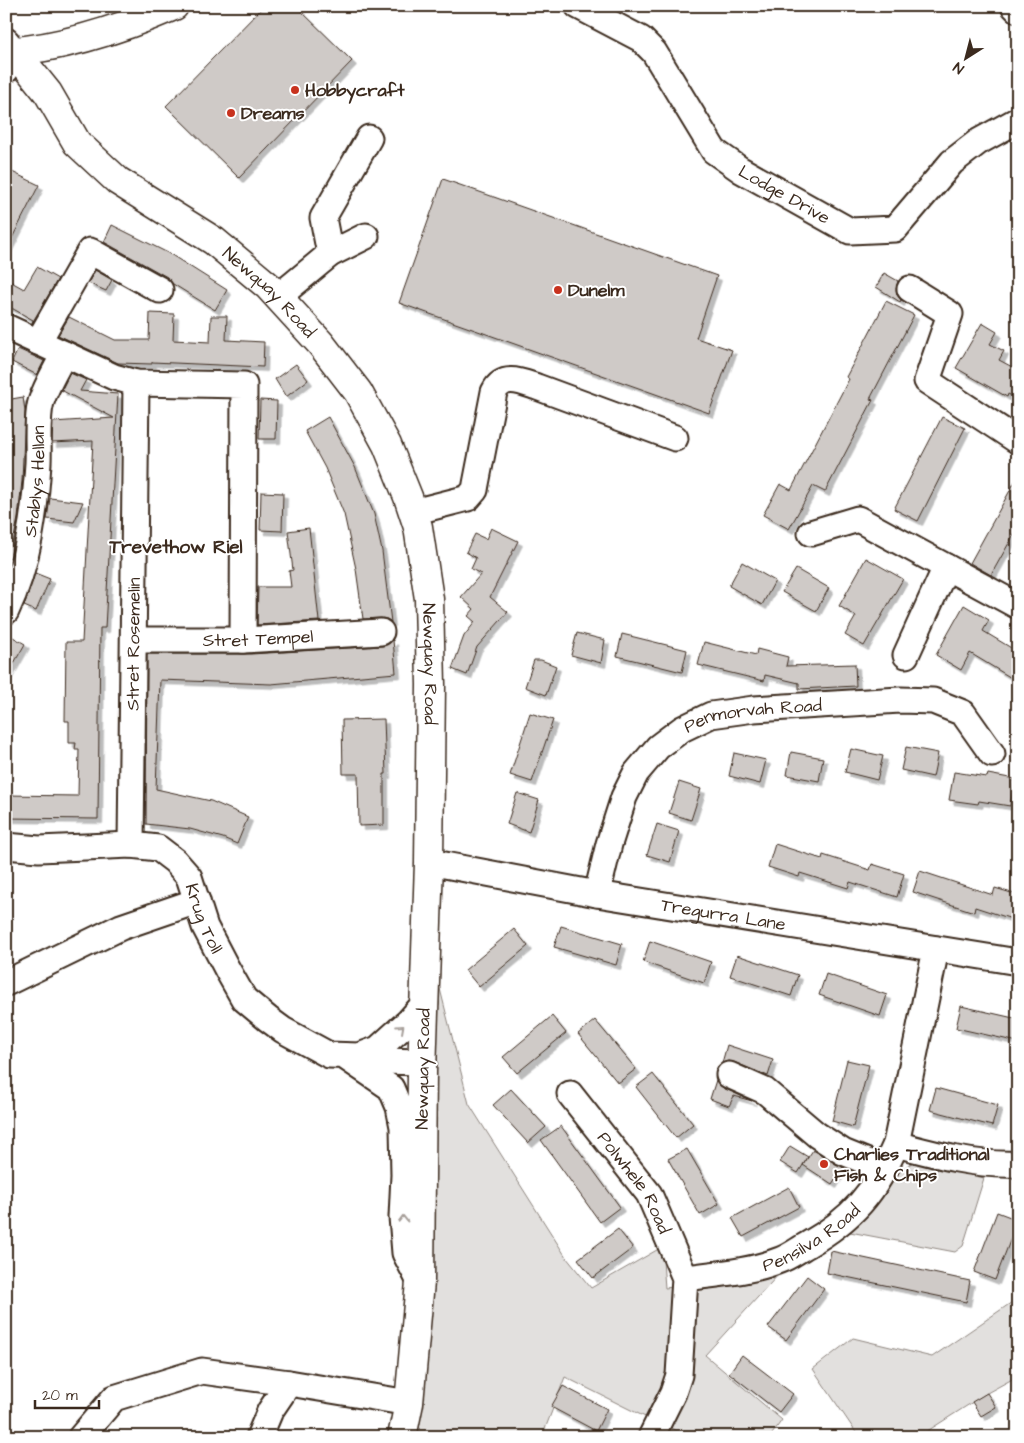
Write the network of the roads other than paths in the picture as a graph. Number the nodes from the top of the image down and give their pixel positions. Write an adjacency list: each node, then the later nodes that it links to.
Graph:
1 (174, 6): 5 (highway)
2 (578, 6): 6 (street, Lodge Drive)
3 (1014, 6): 4 (street)
4 (1018, 10)
5 (8, 54): 12 (highway, Newquay Road)
6 (1018, 120)
7 (369, 138): 9 (street)
8 (366, 236): 9 (street)
9 (330, 254): 12 (street)
10 (910, 289): 18 (street)
11 (160, 290): 14 (street)
12 (278, 297): 19 (highway, Newquay Road)
13 (6, 327): 14 (street)
14 (38, 342): 15 (street)
15 (64, 354): 16 (street); 23 (street, Stablys Hellan)
16 (136, 383): 25 (street, Stret Rosemelin); 26 (street)
17 (675, 438): 19 (street)
18 (1018, 441)
19 (413, 512): 31 (highway, Newquay Road)
20 (811, 533): 21 (street)
21 (946, 567): 22 (street); 27 (street)
22 (1016, 600)
23 (6, 611)
24 (381, 632): 26 (street, Stret Tempel)
25 (134, 640): 26 (street, Stret Tempel); 29 (street, Stret Rosemelin)
26 (243, 640)
27 (906, 655)
28 (992, 754): 32 (street, Penmorvah Road)
29 (131, 845): 30 (street, Krug Toll); 33 (street, Krug Toll)
30 (6, 846)
31 (429, 862): 32 (street, Tregurra Lane); 37 (highway, Newquay Road)
32 (597, 894): 34 (street, Tregurra Lane)
33 (197, 901): 36 (street); 38 (street, Krug Toll)
34 (936, 949): 35 (street, Tregurra Lane); 43 (street, Pensilva Road)
35 (1018, 962)
36 (6, 982)
37 (425, 1003): 38 (street, one-way to 37); 39 (highway, Newquay Road)
38 (351, 1056): 39 (street, Krug Toll); 41 (street)
39 (423, 1067): 41 (street); 47 (highway, Newquay Road)
40 (729, 1075): 45 (street)
41 (375, 1077): 47 (street, one-way to 41)
42 (570, 1094): 46 (street, Polwhele Road)
43 (896, 1144): 44 (street); 45 (street, Pensilva Road)
44 (1018, 1164)
45 (885, 1169): 46 (street, Pensilva Road)
46 (685, 1278): 53 (street)
47 (420, 1282): 49 (highway, Newquay Road)
48 (289, 1383): 49 (street); 50 (street); 51 (street)
49 (410, 1403): 52 (highway, Newquay Road)
50 (81, 1437)
51 (259, 1437)
52 (402, 1437)
53 (651, 1437)

